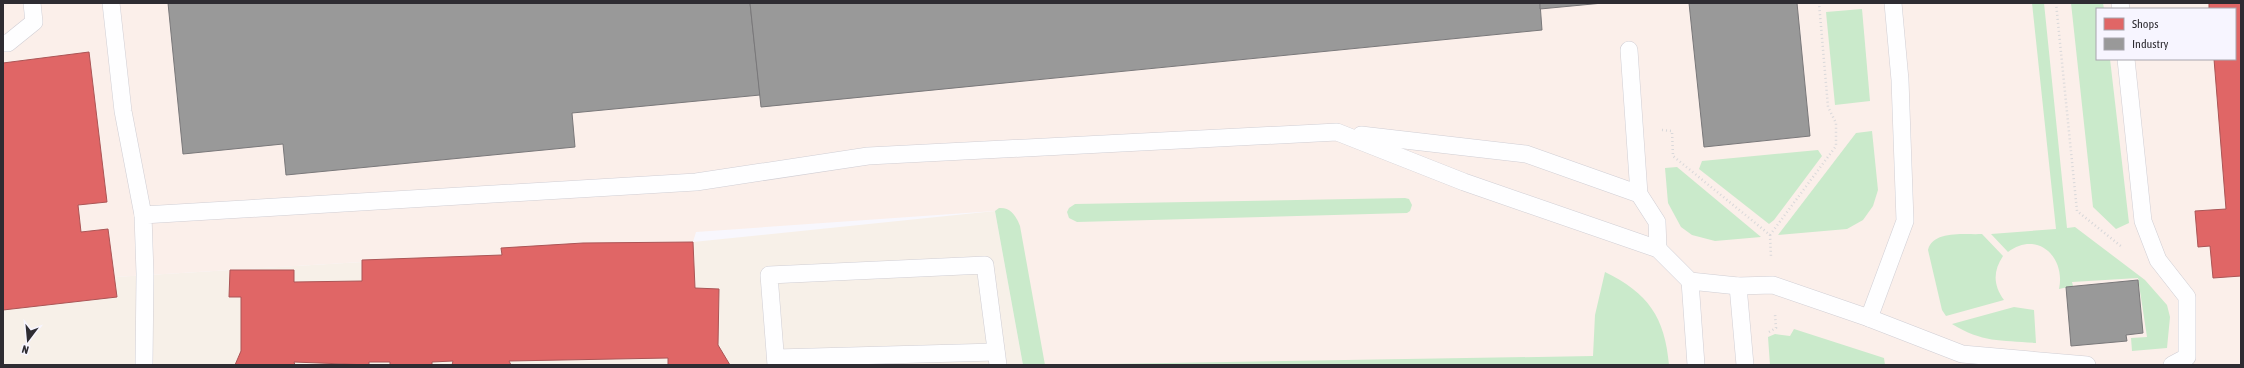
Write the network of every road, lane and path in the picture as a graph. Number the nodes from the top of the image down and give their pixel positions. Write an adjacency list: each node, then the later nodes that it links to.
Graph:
1 (32, 3): 6 (lane)
2 (111, 3): 12 (lane)
3 (1819, 3): 13 (path)
4 (1893, 3): 19 (lane)
5 (2056, 3): 15 (path)
6 (3, 43)
7 (1629, 50): 9 (lane)
8 (2126, 60): 27 (lane)
9 (1634, 127): 11 (lane); 13 (path)
10 (1338, 132): 11 (lane); 12 (lane); 14 (lane)
11 (1639, 194): 14 (lane)
12 (143, 215): 23 (lane)
13 (1770, 235): 17 (path)
14 (1658, 249): 16 (lane)
15 (2126, 250)
16 (1690, 281): 18 (lane); 24 (lane)
17 (1773, 285): 18 (lane); 19 (lane); 20 (path)
18 (1738, 286): 25 (lane)
19 (1869, 318): 26 (lane)
20 (1764, 335)
21 (997, 358): 22 (lane); 22 (lane)
22 (776, 362)
23 (144, 365)
24 (1696, 365)
25 (1745, 365)
26 (2087, 365)
27 (2172, 365)

